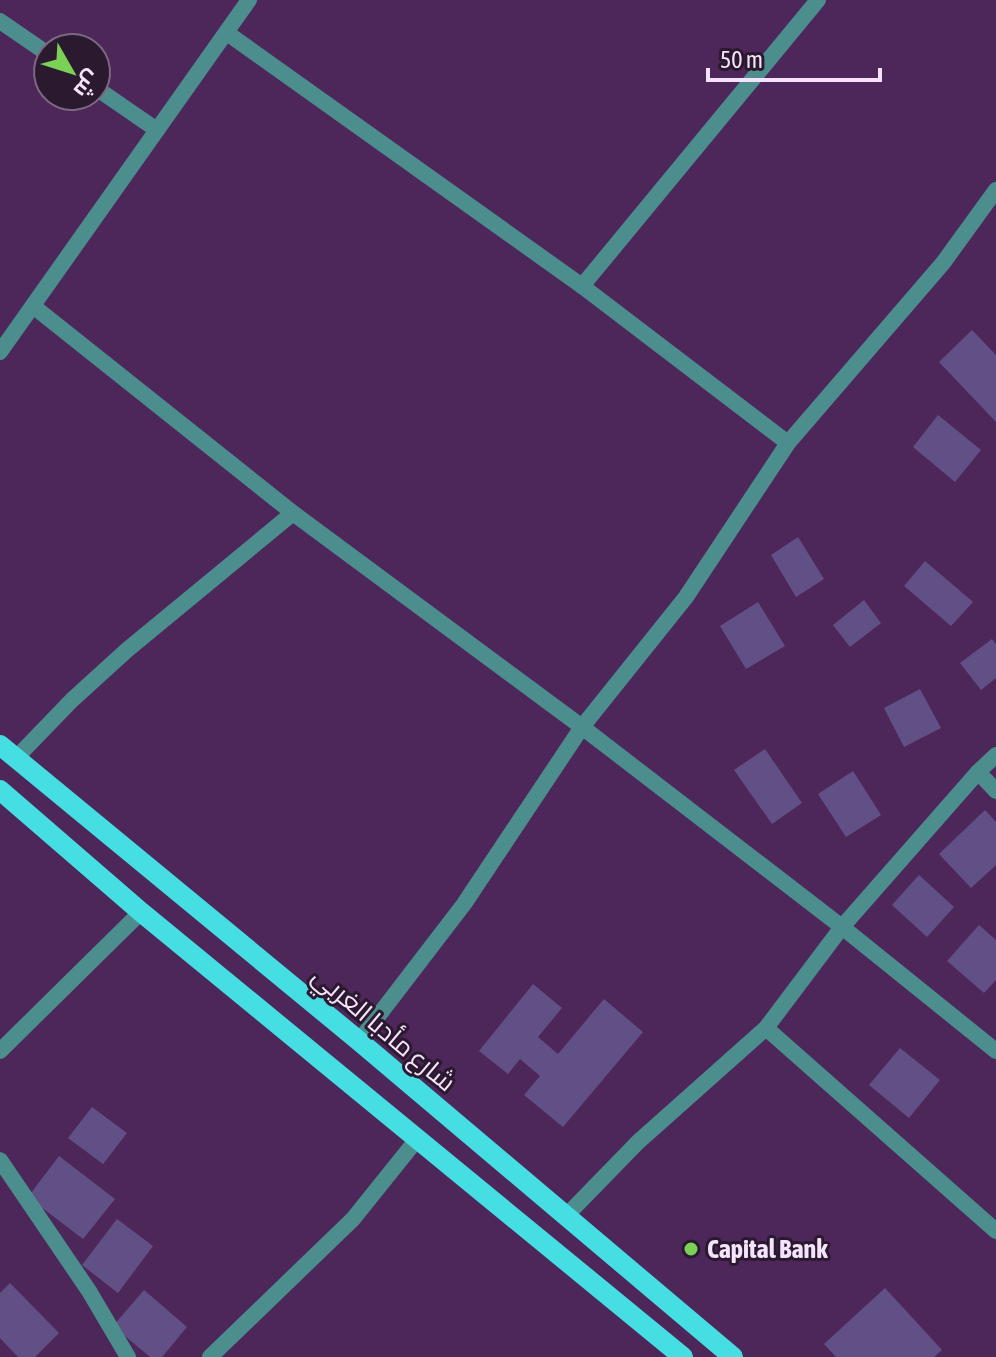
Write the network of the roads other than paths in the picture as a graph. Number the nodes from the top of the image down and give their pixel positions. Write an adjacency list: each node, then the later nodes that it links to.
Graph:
1 (249, 0): 4 (street)
2 (818, 0): 9 (street)
3 (0, 21): 5 (street)
4 (227, 33): 7 (street); 9 (street)
5 (32, 43)
6 (112, 99): 7 (street)
7 (157, 130): 10 (street)
8 (996, 190): 12 (street)
9 (582, 286): 12 (street)
10 (33, 306): 11 (street); 13 (street)
11 (0, 352)
12 (788, 443): 14 (street)
13 (293, 513): 14 (street); 15 (street)
14 (582, 727): 21 (street); 23 (street)
15 (8, 751): 23 (main road, شارع مأدبا الغربي)
16 (996, 755): 17 (street)
17 (978, 772): 19 (street); 21 (street)
18 (0, 790): 20 (main road)
19 (996, 791)
20 (141, 912): 24 (street); 26 (main road)
21 (842, 927): 22 (street); 25 (street)
22 (766, 1028): 28 (street); 29 (street)
23 (359, 1041): 28 (main road, شارع مأدبا الغربي)
24 (0, 1051)
25 (996, 1051)
26 (418, 1138): 31 (street); 32 (main road)
27 (0, 1160): 30 (street)
28 (566, 1216): 33 (main road, شارع مأدبا الغربي)
29 (996, 1231)
30 (128, 1357)
31 (210, 1357)
32 (683, 1357)
33 (733, 1357)

